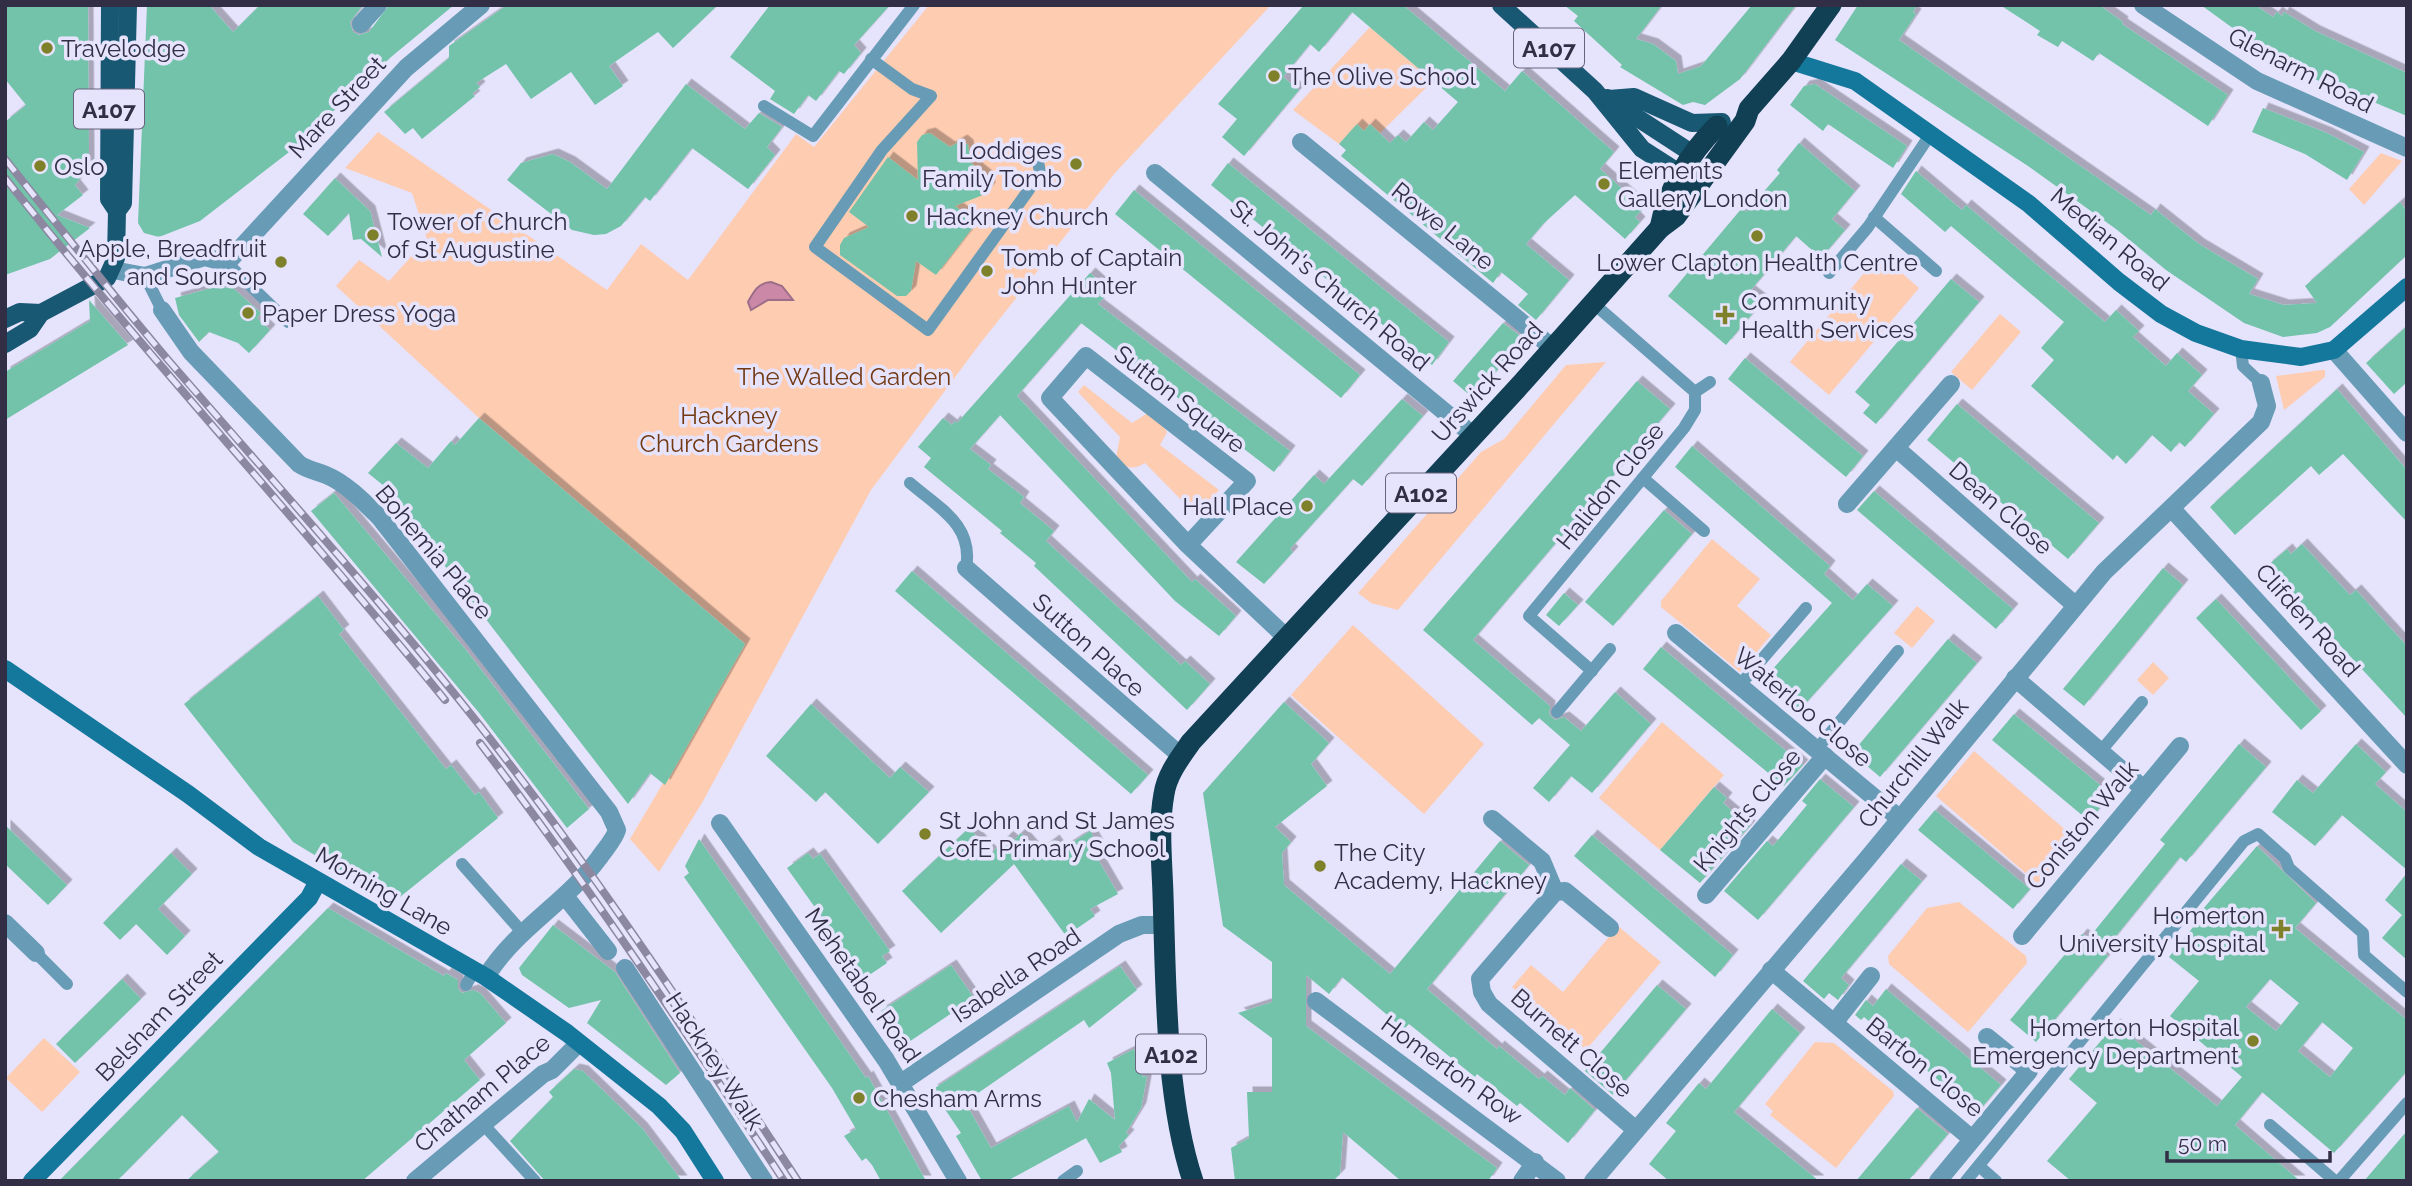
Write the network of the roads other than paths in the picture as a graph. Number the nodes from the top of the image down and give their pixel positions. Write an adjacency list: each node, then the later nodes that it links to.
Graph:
1 (110, 5): 23 (main road, A107)
2 (128, 5): 23 (main road, A107)
3 (378, 5): 9 (street)
4 (481, 5): 25 (street, Mare Street)
5 (914, 5): 10 (lane)
6 (1501, 5): 12 (main road, A107)
7 (1831, 5): 11 (highway)
8 (2143, 5): 18 (street, Glenarm Road)
9 (361, 24)
10 (871, 59): 13 (lane); 20 (lane)
11 (1791, 61): 14 (highway); 16 (street, Median Road)
12 (1602, 95): 15 (main road); 19 (main road, A107); 22 (main road, A107)
13 (764, 106)
14 (1749, 109): 15 (highway); 22 (highway)
15 (1720, 124): 19 (highway)
16 (1930, 135): 24 (lane); 38 (street, Median Road)
17 (1301, 142): 37 (street, Rowe Lane)
18 (2407, 148)
19 (1693, 154): 22 (highway)
20 (1038, 162)
21 (1155, 173): 45 (street, St. John's Church Road)
22 (1697, 175): 31 (highway, Urswick Road / A102)
23 (117, 211): 26 (main road, A107)
24 (1874, 217): 27 (lane); 28 (lane)
25 (232, 257): 29 (street); 35 (lane)
26 (113, 270): 29 (street); 33 (main road)
27 (1936, 271)
28 (1829, 273)
29 (145, 276): 32 (lane, Bohemia Place)
30 (2407, 287): 39 (street, Median Road)
31 (1593, 303): 37 (highway, Urswick Road / A102); 43 (lane)
32 (162, 310): 78 (street, Bohemia Place)
33 (41, 313): 34 (main road); 36 (main road)
34 (5, 319)
35 (288, 322)
36 (5, 344)
37 (1553, 348): 45 (highway, Urswick Road / A102)
38 (2241, 349): 39 (street, Median Road); 41 (lane)
39 (2334, 350): 44 (street)
40 (1710, 383): 43 (lane)
41 (2261, 383): 50 (street, Churchill Walk)
42 (1951, 384): 46 (street)
43 (1695, 392): 47 (lane, Halidon Close)
44 (2407, 433)
45 (1474, 436): 57 (highway, Urswick Road / A102)
46 (1896, 448): 49 (street); 54 (street, Dean Close)
47 (1643, 478): 51 (lane); 61 (lane, Halidon Close)
48 (910, 483): 53 (lane)
49 (1847, 503)
50 (2172, 509): 54 (street, Churchill Walk); 70 (street, Clifden Road)
51 (1704, 531)
52 (1188, 545): 52 (street, Sutton Square); 57 (street, Sutton Square)
53 (966, 568): 69 (street, Sutton Place)
54 (2075, 605): 62 (street, Churchill Walk)
55 (1806, 608): 63 (lane)
56 (1676, 633): 63 (street, Waterloo Close)
57 (1287, 638): 69 (highway, Urswick Road / A102)
58 (1610, 649): 61 (lane)
59 (1898, 651): 67 (lane)
60 (5, 670): 76 (street, Morning Lane)
61 (1592, 671): 65 (lane)
62 (2015, 678): 68 (street); 72 (street, Churchill Walk)
63 (1740, 685): 67 (street, Waterloo Close)
64 (2142, 702): 68 (lane)
65 (1557, 712)
66 (2180, 746): 71 (street, Coniston Walk)
67 (1821, 752): 72 (street, Waterloo Close); 79 (street, Knights Close)
68 (2100, 752): 71 (street)
69 (1181, 756): 81 (highway, A102)
70 (2407, 765)
71 (2144, 789): 84 (street, Coniston Walk)
72 (1899, 818): 88 (street, Churchill Walk)
73 (1492, 819): 77 (street)
74 (720, 823): 97 (street, Mehetabel Road)
75 (462, 864): 83 (lane)
76 (317, 883): 90 (street, Morning Lane); 106 (street, Belsham Street)
77 (1555, 891): 82 (street); 101 (street, Burnett Close)
78 (570, 892): 83 (street); 85 (street)
79 (1706, 895)
80 (5, 923): 86 (street)
81 (1164, 925): 97 (street, Isabella Road); 113 (highway, A102)
82 (1610, 928)
83 (522, 932): 90 (street)
84 (2022, 936)
85 (608, 951)
86 (36, 953): 91 (lane)
87 (625, 968): 110 (street, Hackney Walk)
88 (1771, 970): 94 (street, Barton Close); 101 (street, Churchill Walk)
89 (1871, 976): 94 (street)
90 (475, 978): 96 (street, Morning Lane)
91 (67, 984)
92 (2407, 992): 104 (lane)
93 (1316, 1001): 103 (street, Homerton Row)
94 (1834, 1023): 102 (street, Barton Close)
95 (1987, 1037): 102 (street, Barton Close)
96 (579, 1043): 99 (street, Chatham Place); 109 (street, Morning Lane)
97 (901, 1083): 111 (street, Mehetabel Road)
98 (2407, 1102): 120 (lane)
99 (485, 1122): 107 (street, Chatham Place); 108 (lane)
100 (2270, 1125): 120 (lane)
101 (1636, 1130): 116 (street, Churchill Walk)
102 (1972, 1139): 117 (street)
103 (1535, 1162): 114 (street); 115 (street, Homerton Row)
104 (1979, 1166): 118 (lane); 119 (lane)
105 (1077, 1171): 112 (lane)
106 (32, 1181)
107 (415, 1181)
108 (535, 1181)
109 (715, 1181)
110 (764, 1181)
111 (958, 1181)
112 (1063, 1181)
113 (1193, 1181)
114 (1522, 1181)
115 (1558, 1181)
116 (1593, 1181)
117 (1938, 1181)
118 (1966, 1181)
119 (1996, 1181)
120 (2337, 1181)

